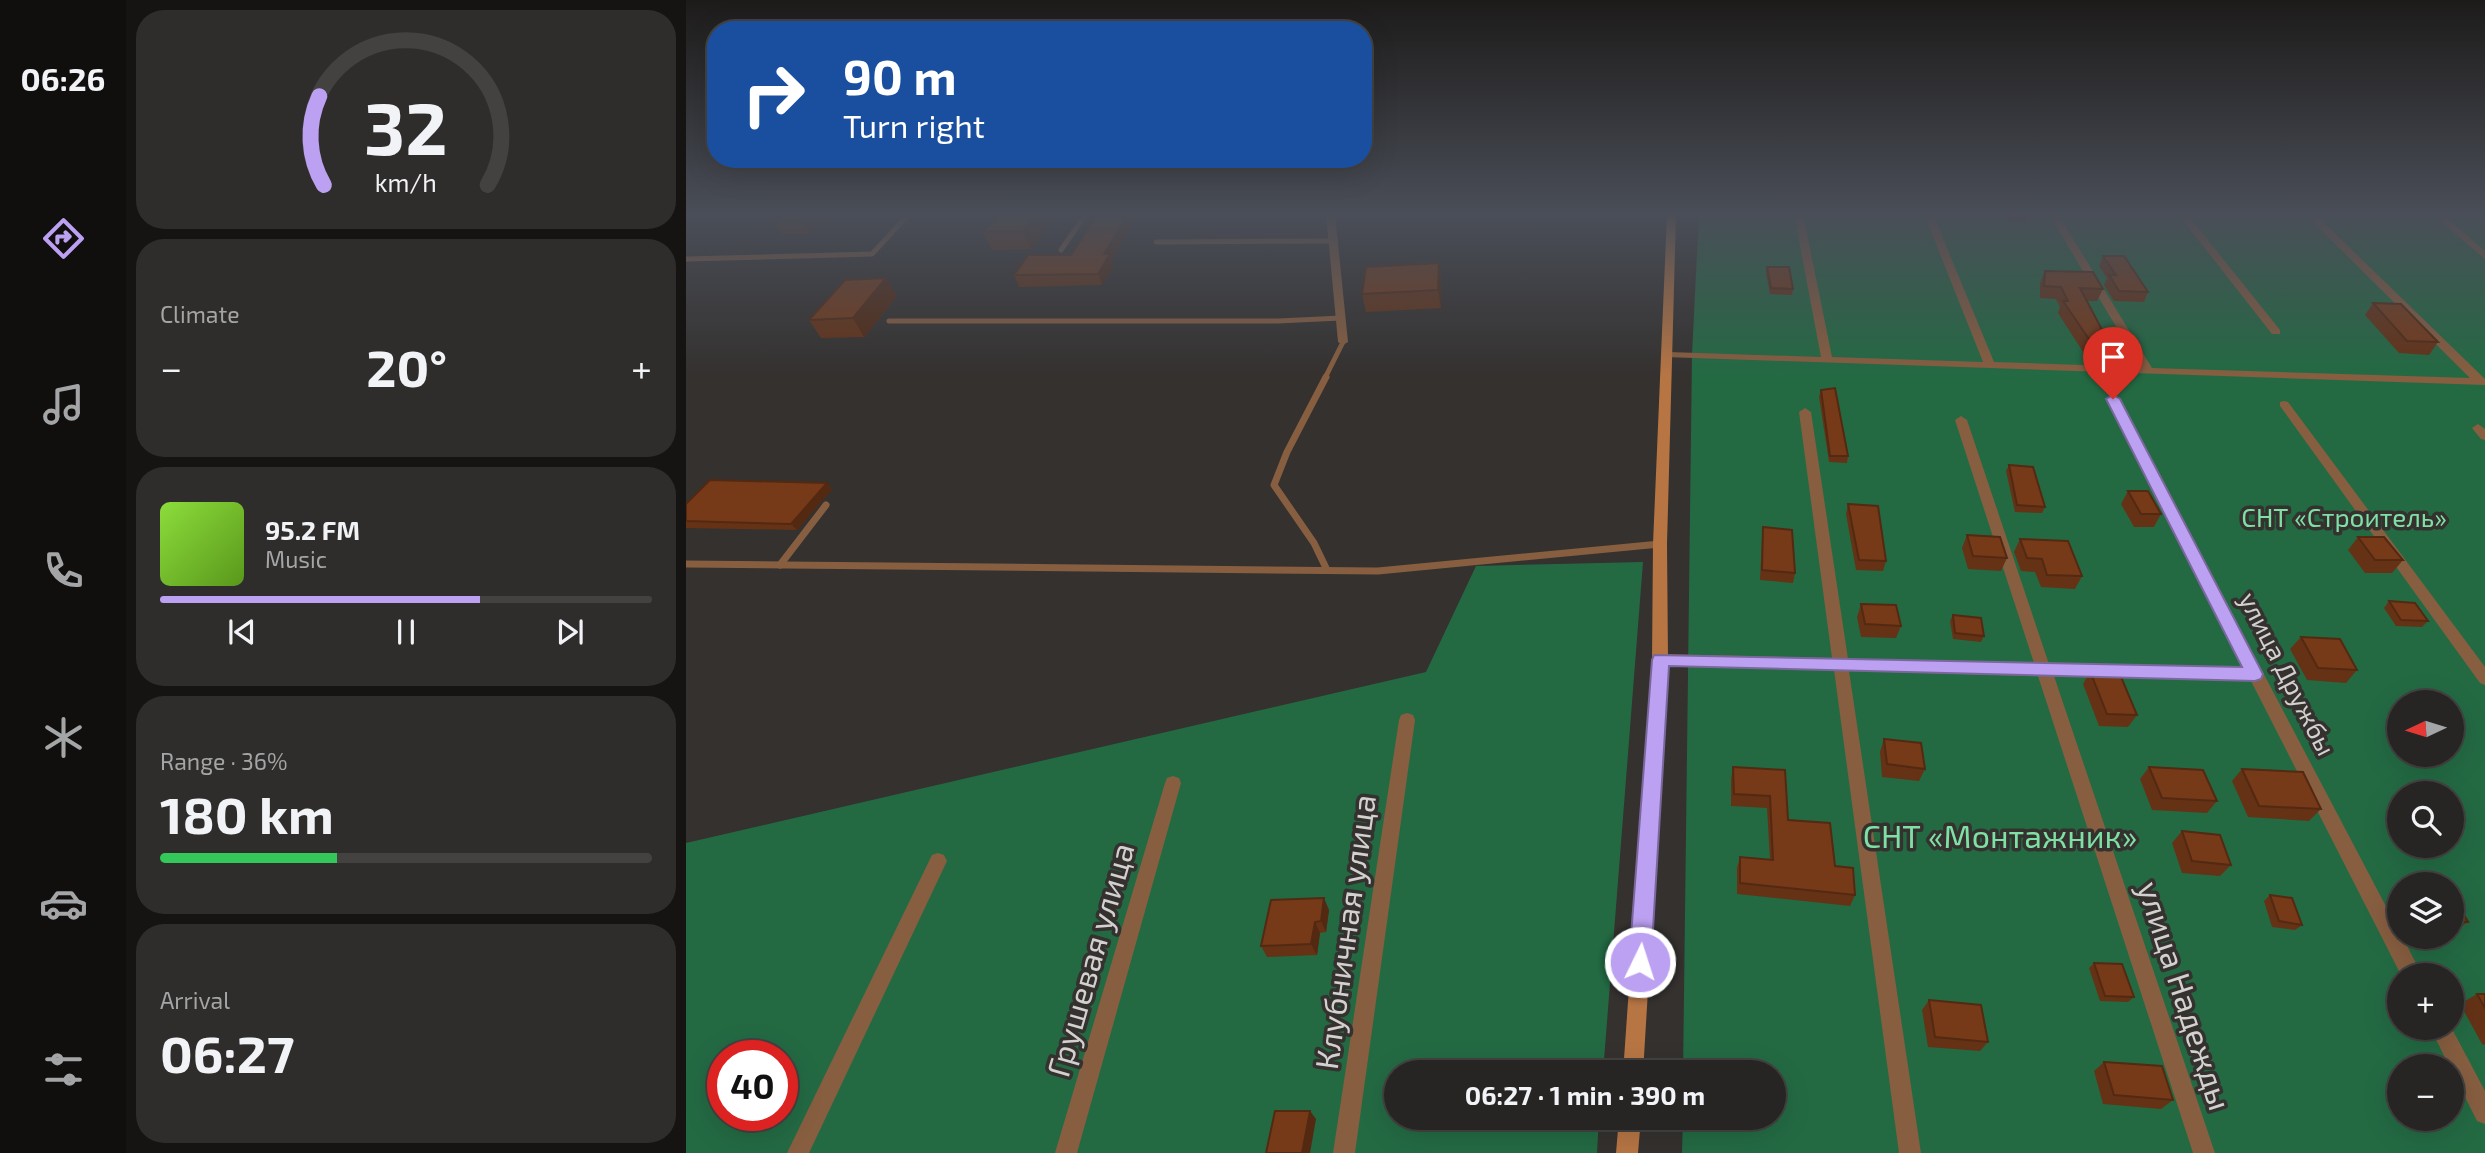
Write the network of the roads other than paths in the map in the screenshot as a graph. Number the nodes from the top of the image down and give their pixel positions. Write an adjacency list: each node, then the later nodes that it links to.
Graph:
1 (1336, 268): 8 (street)
2 (1671, 268): 12 (street)
3 (1809, 268): 13 (street)
4 (1950, 268): 14 (street)
5 (2086, 268): 15 (street)
6 (2225, 268): 10 (street)
7 (2364, 268): 16 (street)
8 (1341, 318): 9 (lane); 11 (street)
9 (889, 321)
10 (2276, 332)
11 (1343, 342): 25 (lane)
12 (1669, 355): 13 (street); 22 (street)
13 (1827, 361): 14 (street)
14 (1990, 366): 15 (street)
15 (2148, 371): 16 (street)
16 (2482, 382)
17 (2113, 399): 29 (street, улица Дружбы)
18 (2284, 404): 30 (street)
19 (1805, 412): 27 (street)
20 (1961, 420): 28 (street, улица Надежды)
21 (826, 505): 24 (lane)
22 (1660, 544): 25 (lane); 26 (street)
23 (686, 565): 24 (lane)
24 (780, 565): 25 (lane)
25 (1327, 570)
26 (1660, 660): 27 (street); 36 (street)
27 (1839, 664): 28 (street); 43 (street)
28 (2045, 669): 29 (street); 44 (street, улица Надежды)
29 (2255, 674): 34 (street, улица Дружбы)
30 (2485, 679)
31 (1407, 720): 41 (street, Клубничная улица)
32 (1173, 783): 40 (street, Грушевая улица)
33 (938, 861): 39 (street)
34 (2406, 963)
35 (2447, 1040): 37 (street)
36 (1634, 1060)
37 (2485, 1113)
38 (1629, 1130): 42 (street)
39 (798, 1153)
40 (1066, 1153)
41 (1344, 1153)
42 (1628, 1153)
43 (1910, 1153)
44 (2204, 1153)

